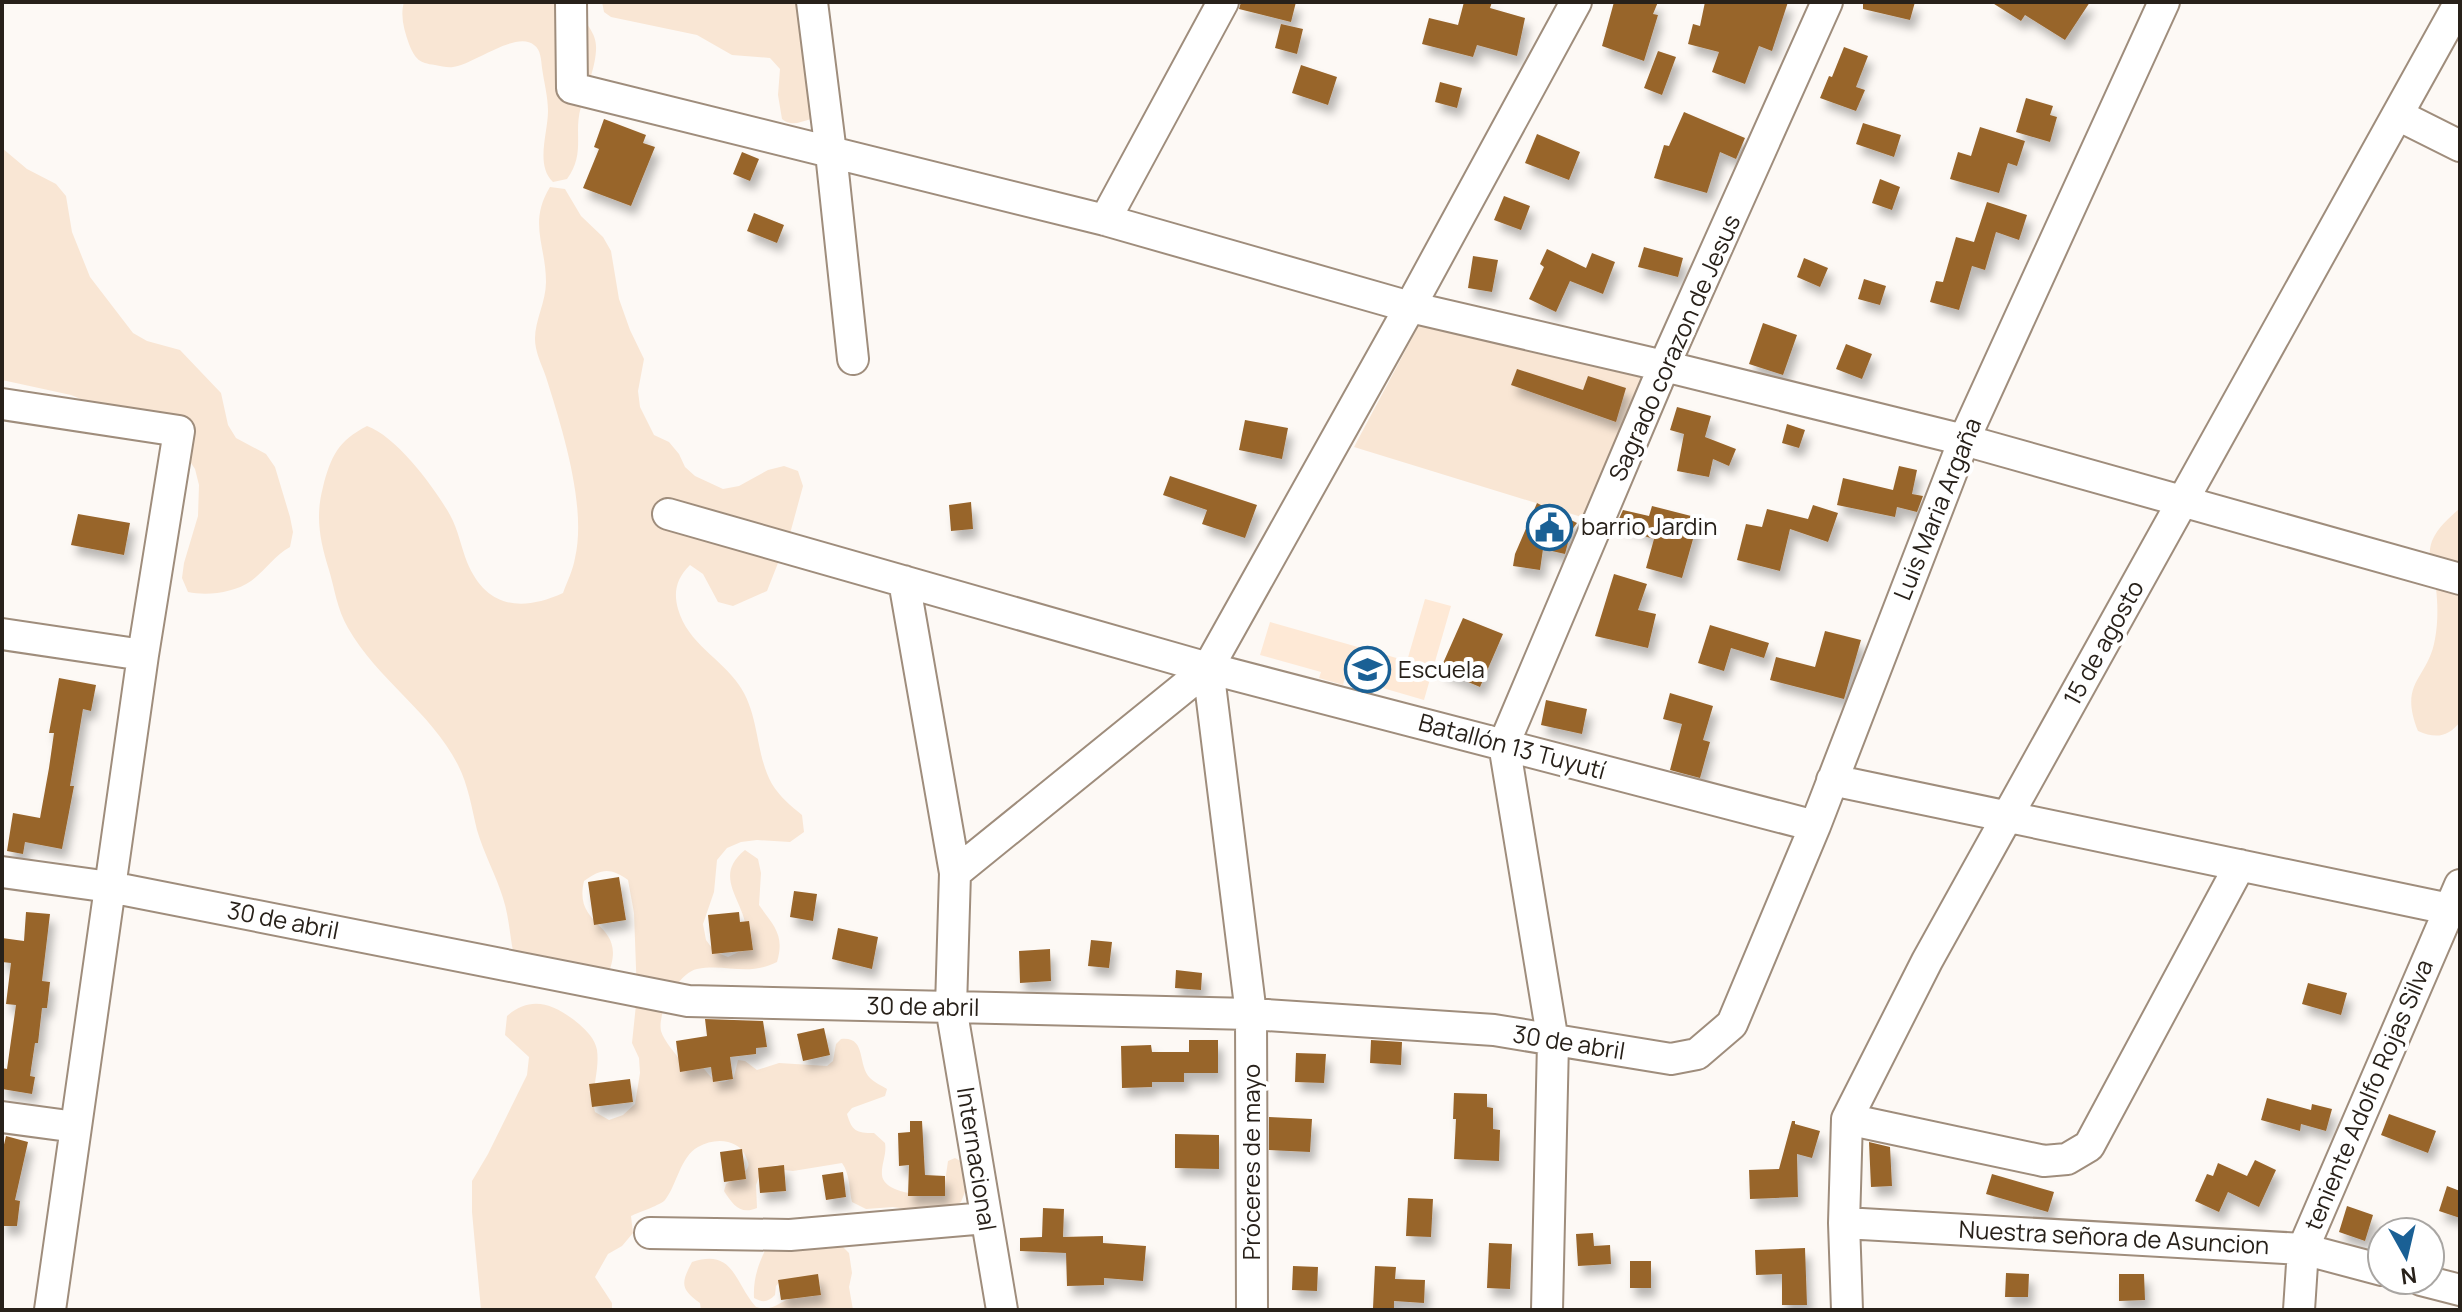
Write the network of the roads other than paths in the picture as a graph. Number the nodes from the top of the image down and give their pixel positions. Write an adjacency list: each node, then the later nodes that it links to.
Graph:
1 (571, 2): 10 (street)
2 (812, 2): 10 (street)
3 (1223, 2): 11 (street)
4 (1576, 2): 12 (street)
5 (1827, 2): 14 (street, Sagrado corazon de Jesus)
6 (2164, 2): 16 (street, Luis Maria Argaña)
7 (2460, 2): 8 (street, 15 de agosto)
8 (2398, 115): 9 (street); 17 (street, 15 de agosto)
9 (2460, 146)
10 (831, 153): 11 (street); 13 (street)
11 (1105, 220): 12 (street)
12 (1410, 307): 14 (street); 23 (street)
13 (853, 359)
14 (1664, 366): 16 (street); 24 (street, Sagrado corazon de Jesus)
15 (2, 404): 22 (street)
16 (1964, 440): 17 (street); 25 (street, Luis Maria Argaña)
17 (2183, 501): 19 (street); 26 (street, 15 de agosto)
18 (668, 514): 20 (street, Batallón 13 Tuyutí)
19 (2460, 579)
20 (904, 581): 23 (street, Batallón 13 Tuyutí); 30 (street, Internacional)
21 (2, 634): 22 (street)
22 (143, 655): 31 (street)
23 (1208, 668): 24 (street, Batallón 13 Tuyutí); 30 (street); 34 (street, Próceres de mayo)
24 (1504, 744): 27 (street, Batallón 13 Tuyutí); 36 (street)
25 (1832, 780): 26 (street); 27 (street, Luis Maria Argaña)
26 (2007, 816): 28 (street); 38 (street, 15 de agosto)
27 (1815, 826): 35 (street, Luis Maria Argaña)
28 (2240, 865): 32 (street); 38 (street)
29 (2, 872): 31 (street, 30 de abril)
30 (955, 873): 33 (street, Internacional)
31 (110, 887): 33 (street, 30 de abril); 39 (street)
32 (2455, 897): 43 (street, teniente Adolfo Rojas Silva)
33 (951, 1007): 34 (street, 30 de abril); 40 (street, Internacional)
34 (1251, 1014): 36 (street, 30 de abril); 47 (street, Próceres de mayo)
35 (1732, 1024): 36 (street, 30 de abril)
36 (1553, 1042): 48 (street)
37 (2, 1117): 39 (street)
38 (1847, 1119): 41 (street, 15 de agosto)
39 (76, 1127): 45 (street)
40 (986, 1218): 42 (street); 46 (street, Internacional)
41 (1844, 1223): 43 (street, Nuestra señora de Asuncion); 49 (street, 15 de agosto)
42 (650, 1233)
43 (2303, 1249): 44 (street, Nuestra señora de Asuncion); 50 (street, teniente Adolfo Rojas Silva)
44 (2366, 1266)
45 (50, 1310)
46 (1002, 1310)
47 (1252, 1310)
48 (1547, 1310)
49 (1847, 1310)
50 (2299, 1310)

